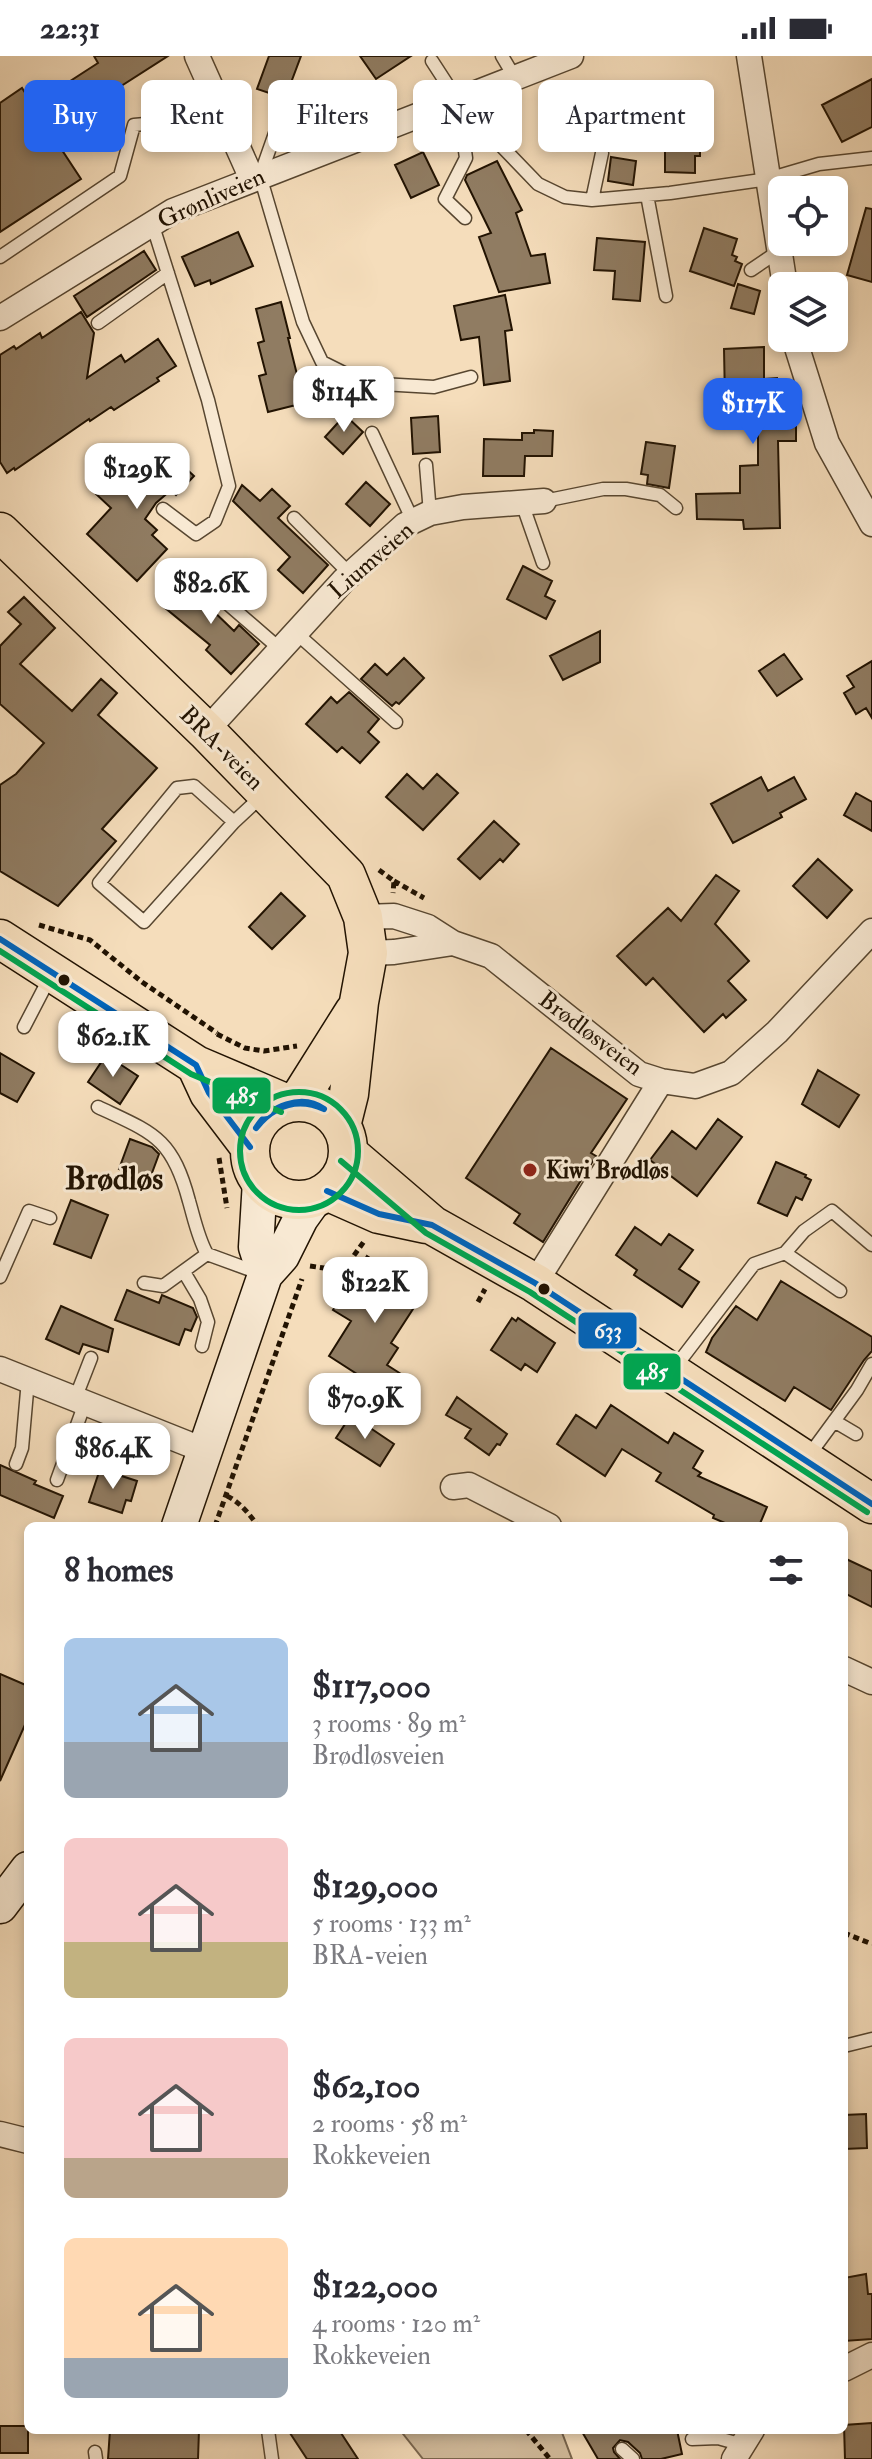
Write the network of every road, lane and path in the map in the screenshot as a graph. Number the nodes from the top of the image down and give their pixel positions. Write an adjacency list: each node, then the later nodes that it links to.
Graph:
1 (197, 56): 7 (street)
2 (502, 56): 6 (lane)
3 (571, 56): 6 (street, Grønliveien)
4 (749, 56): 20 (street)
5 (432, 61): 8 (lane)
6 (515, 78): 9 (street, Grønliveien)
7 (208, 80)
8 (444, 80)
9 (510, 80)
10 (413, 118): 19 (street, Grønliveien)
11 (141, 124): 26 (lane)
12 (268, 147): 19 (lane)
13 (243, 152): 19 (street)
14 (465, 152): 23 (lane)
15 (507, 152): 22 (lane)
16 (602, 153): 22 (lane)
17 (872, 158): 18 (lane)
18 (778, 176)
19 (256, 177): 24 (street, Grønliveien); 33 (lane)
20 (768, 179): 21 (lane)
21 (647, 195): 22 (lane); 29 (lane)
22 (592, 200)
23 (465, 218)
24 (152, 223): 28 (lane); 30 (street, Grønliveien)
25 (772, 256): 27 (lane)
26 (0, 257)
27 (751, 270)
28 (168, 273): 31 (lane); 38 (lane)
29 (666, 296)
30 (0, 318)
31 (98, 323)
32 (798, 352): 39 (street)
33 (471, 377)
34 (372, 433): 40 (lane)
35 (426, 465): 40 (lane)
36 (533, 502): 37 (lane); 40 (street, Liumveien); 43 (lane)
37 (676, 508)
38 (163, 509)
39 (870, 511)
40 (422, 517): 44 (street, Liumveien)
41 (294, 518): 44 (lane)
42 (0, 532): 48 (main road, BRA-veien)
43 (543, 563)
44 (350, 574): 46 (street, Liumveien)
45 (221, 598): 46 (lane)
46 (287, 641): 47 (lane); 48 (street, Liumveien)
47 (396, 722)
48 (206, 731): 49 (main road, BRA-veien)
49 (266, 792): 50 (lane); 53 (main road, BRA-veien)
50 (234, 822): 50 (lane)
51 (16, 931): 55 (main road); 58 (path)
52 (872, 931): 61 (street, Brødløsveien)
53 (365, 935): 54 (street, Brødløsveien); 54 (street, Brødløsveien); 56 (main road)
54 (453, 943): 61 (street, Brødløsveien)
55 (52, 972): 57 (lane); 60 (main road)
56 (359, 1002): 62 (main road); 64 (main road)
57 (24, 1027)
58 (217, 1033): 59 (path); 60 (path)
59 (299, 1045)
60 (204, 1053): 62 (main road); 65 (main road)
61 (661, 1081): 78 (street)
62 (292, 1102): 64 (main road); 65 (main road)
63 (98, 1107): 73 (lane)
64 (345, 1140): 66 (main road); 69 (main road)
65 (243, 1161): 66 (main road); 67 (path); 75 (main road)
66 (322, 1194): 69 (main road); 75 (main road)
67 (227, 1210)
68 (50, 1218): 76 (lane)
69 (432, 1225): 78 (main road)
70 (371, 1230): 95 (path)
71 (872, 1245): 72 (lane)
72 (785, 1253): 79 (lane); 84 (lane)
73 (207, 1254): 74 (lane); 75 (lane)
74 (184, 1272): 77 (lane); 80 (lane)
75 (265, 1275): 90 (main road)
76 (0, 1277)
77 (144, 1283)
78 (535, 1283): 84 (main road)
79 (840, 1291)
80 (202, 1346)
81 (91, 1358): 87 (lane)
82 (872, 1364): 86 (lane)
83 (0, 1369): 85 (street)
84 (671, 1373): 91 (main road)
85 (28, 1380): 87 (street); 92 (lane)
86 (868, 1380): 88 (lane)
87 (80, 1401): 90 (street); 93 (lane)
88 (834, 1421): 89 (lane); 91 (lane)
89 (856, 1434)
90 (206, 1451): 97 (main road)
91 (805, 1461): 96 (main road)
92 (16, 1464)
93 (57, 1480)
94 (453, 1487): 100 (street)
95 (227, 1496): 98 (path); 99 (path)
96 (872, 1504)
97 (180, 1522)
98 (217, 1522)
99 (255, 1522)
100 (541, 1522)
101 (848, 1671): 102 (street)
102 (872, 1682)
103 (24, 1874): 104 (main road)
104 (0, 1906)
105 (848, 1935): 106 (path)
106 (872, 1944)
107 (872, 2039): 108 (lane)
108 (848, 2045)
109 (0, 2134): 110 (street)
110 (24, 2140)
111 (872, 2355): 112 (street)
112 (848, 2367)
113 (269, 2434): 118 (lane)
114 (529, 2434): 119 (path)
115 (692, 2439): 116 (lane)
116 (743, 2445)
117 (622, 2449): 120 (lane)
118 (272, 2459)
119 (550, 2459)
120 (633, 2459)

